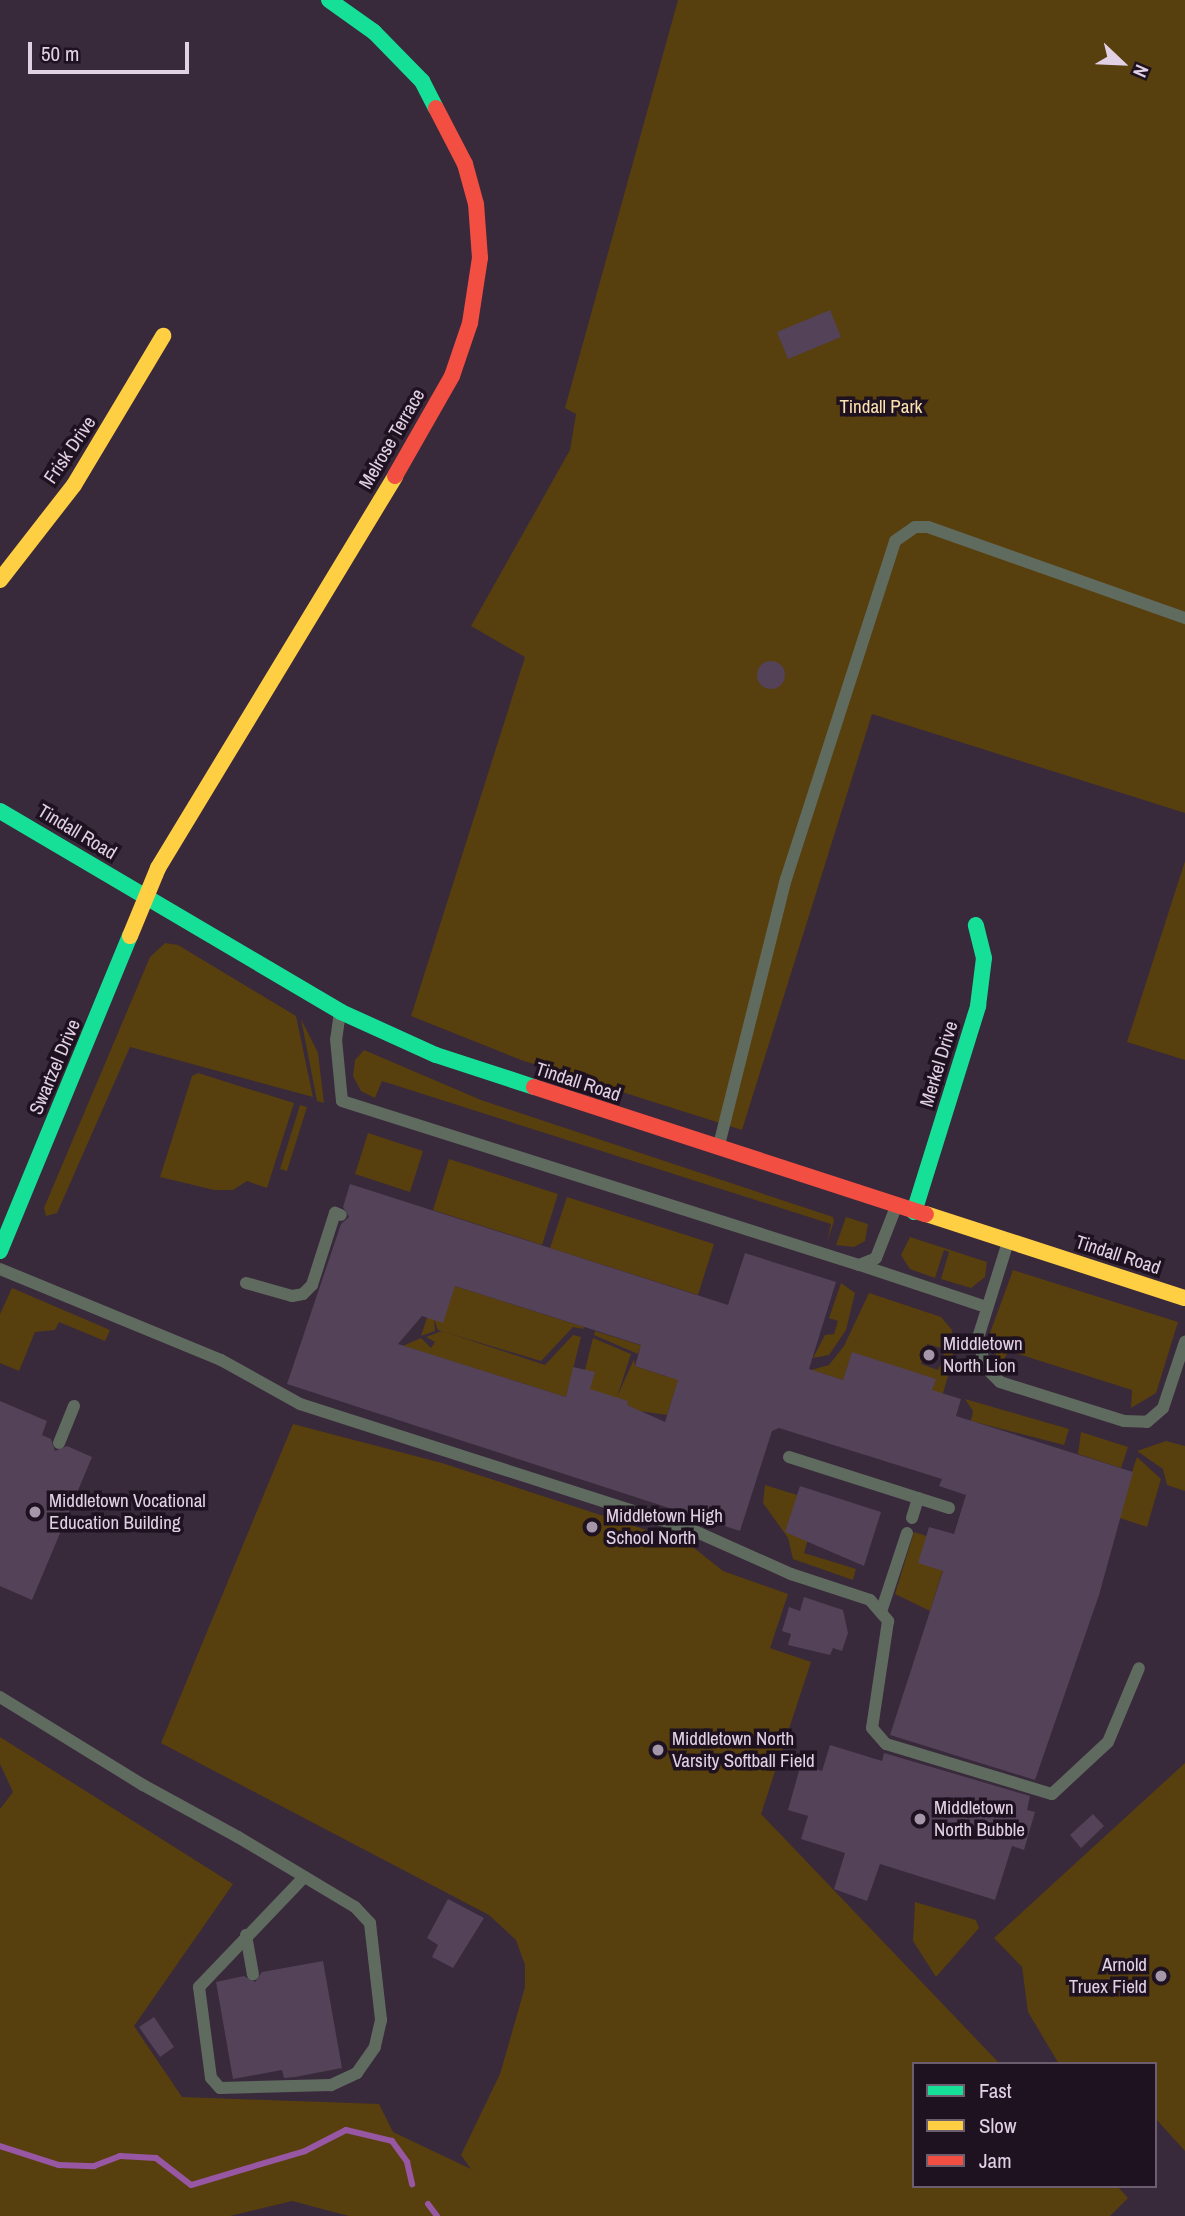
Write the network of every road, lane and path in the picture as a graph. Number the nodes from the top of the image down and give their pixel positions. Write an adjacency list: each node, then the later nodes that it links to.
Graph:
1 (329, 0): 6 (street, Melrose Terrace)
2 (163, 335): 3 (street, Frisk Drive)
3 (0, 580)
4 (1185, 618): 9 (lane)
5 (0, 811): 6 (street, Tindall Road)
6 (147, 898): 8 (street, Tindall Road); 14 (street, Swartzel Drive)
7 (975, 925): 11 (street, Merkel Drive)
8 (341, 1012): 9 (street, Tindall Road); 15 (lane)
9 (718, 1149): 10 (street, Tindall Road)
10 (896, 1206): 11 (street, Tindall Road); 15 (lane)
11 (914, 1212): 13 (street, Tindall Road)
12 (341, 1215): 17 (lane)
13 (1008, 1242): 18 (street, Tindall Road); 19 (lane)
14 (0, 1251)
15 (859, 1265): 19 (lane)
16 (0, 1269): 28 (lane)
17 (246, 1283)
18 (1185, 1298)
19 (986, 1307): 20 (lane)
20 (1185, 1342)
21 (74, 1406): 22 (lane)
22 (59, 1443)
23 (789, 1457): 24 (lane)
24 (918, 1498): 25 (lane); 26 (lane)
25 (949, 1508)
26 (912, 1518)
27 (907, 1533): 28 (lane)
28 (882, 1609): 29 (lane)
29 (1139, 1668)
30 (0, 1697): 31 (lane)
31 (304, 1877): 32 (lane); 35 (lane)
32 (246, 1935): 33 (lane); 35 (lane)
33 (253, 1974)
34 (270, 2072): 35 (lane)
35 (273, 2087)

